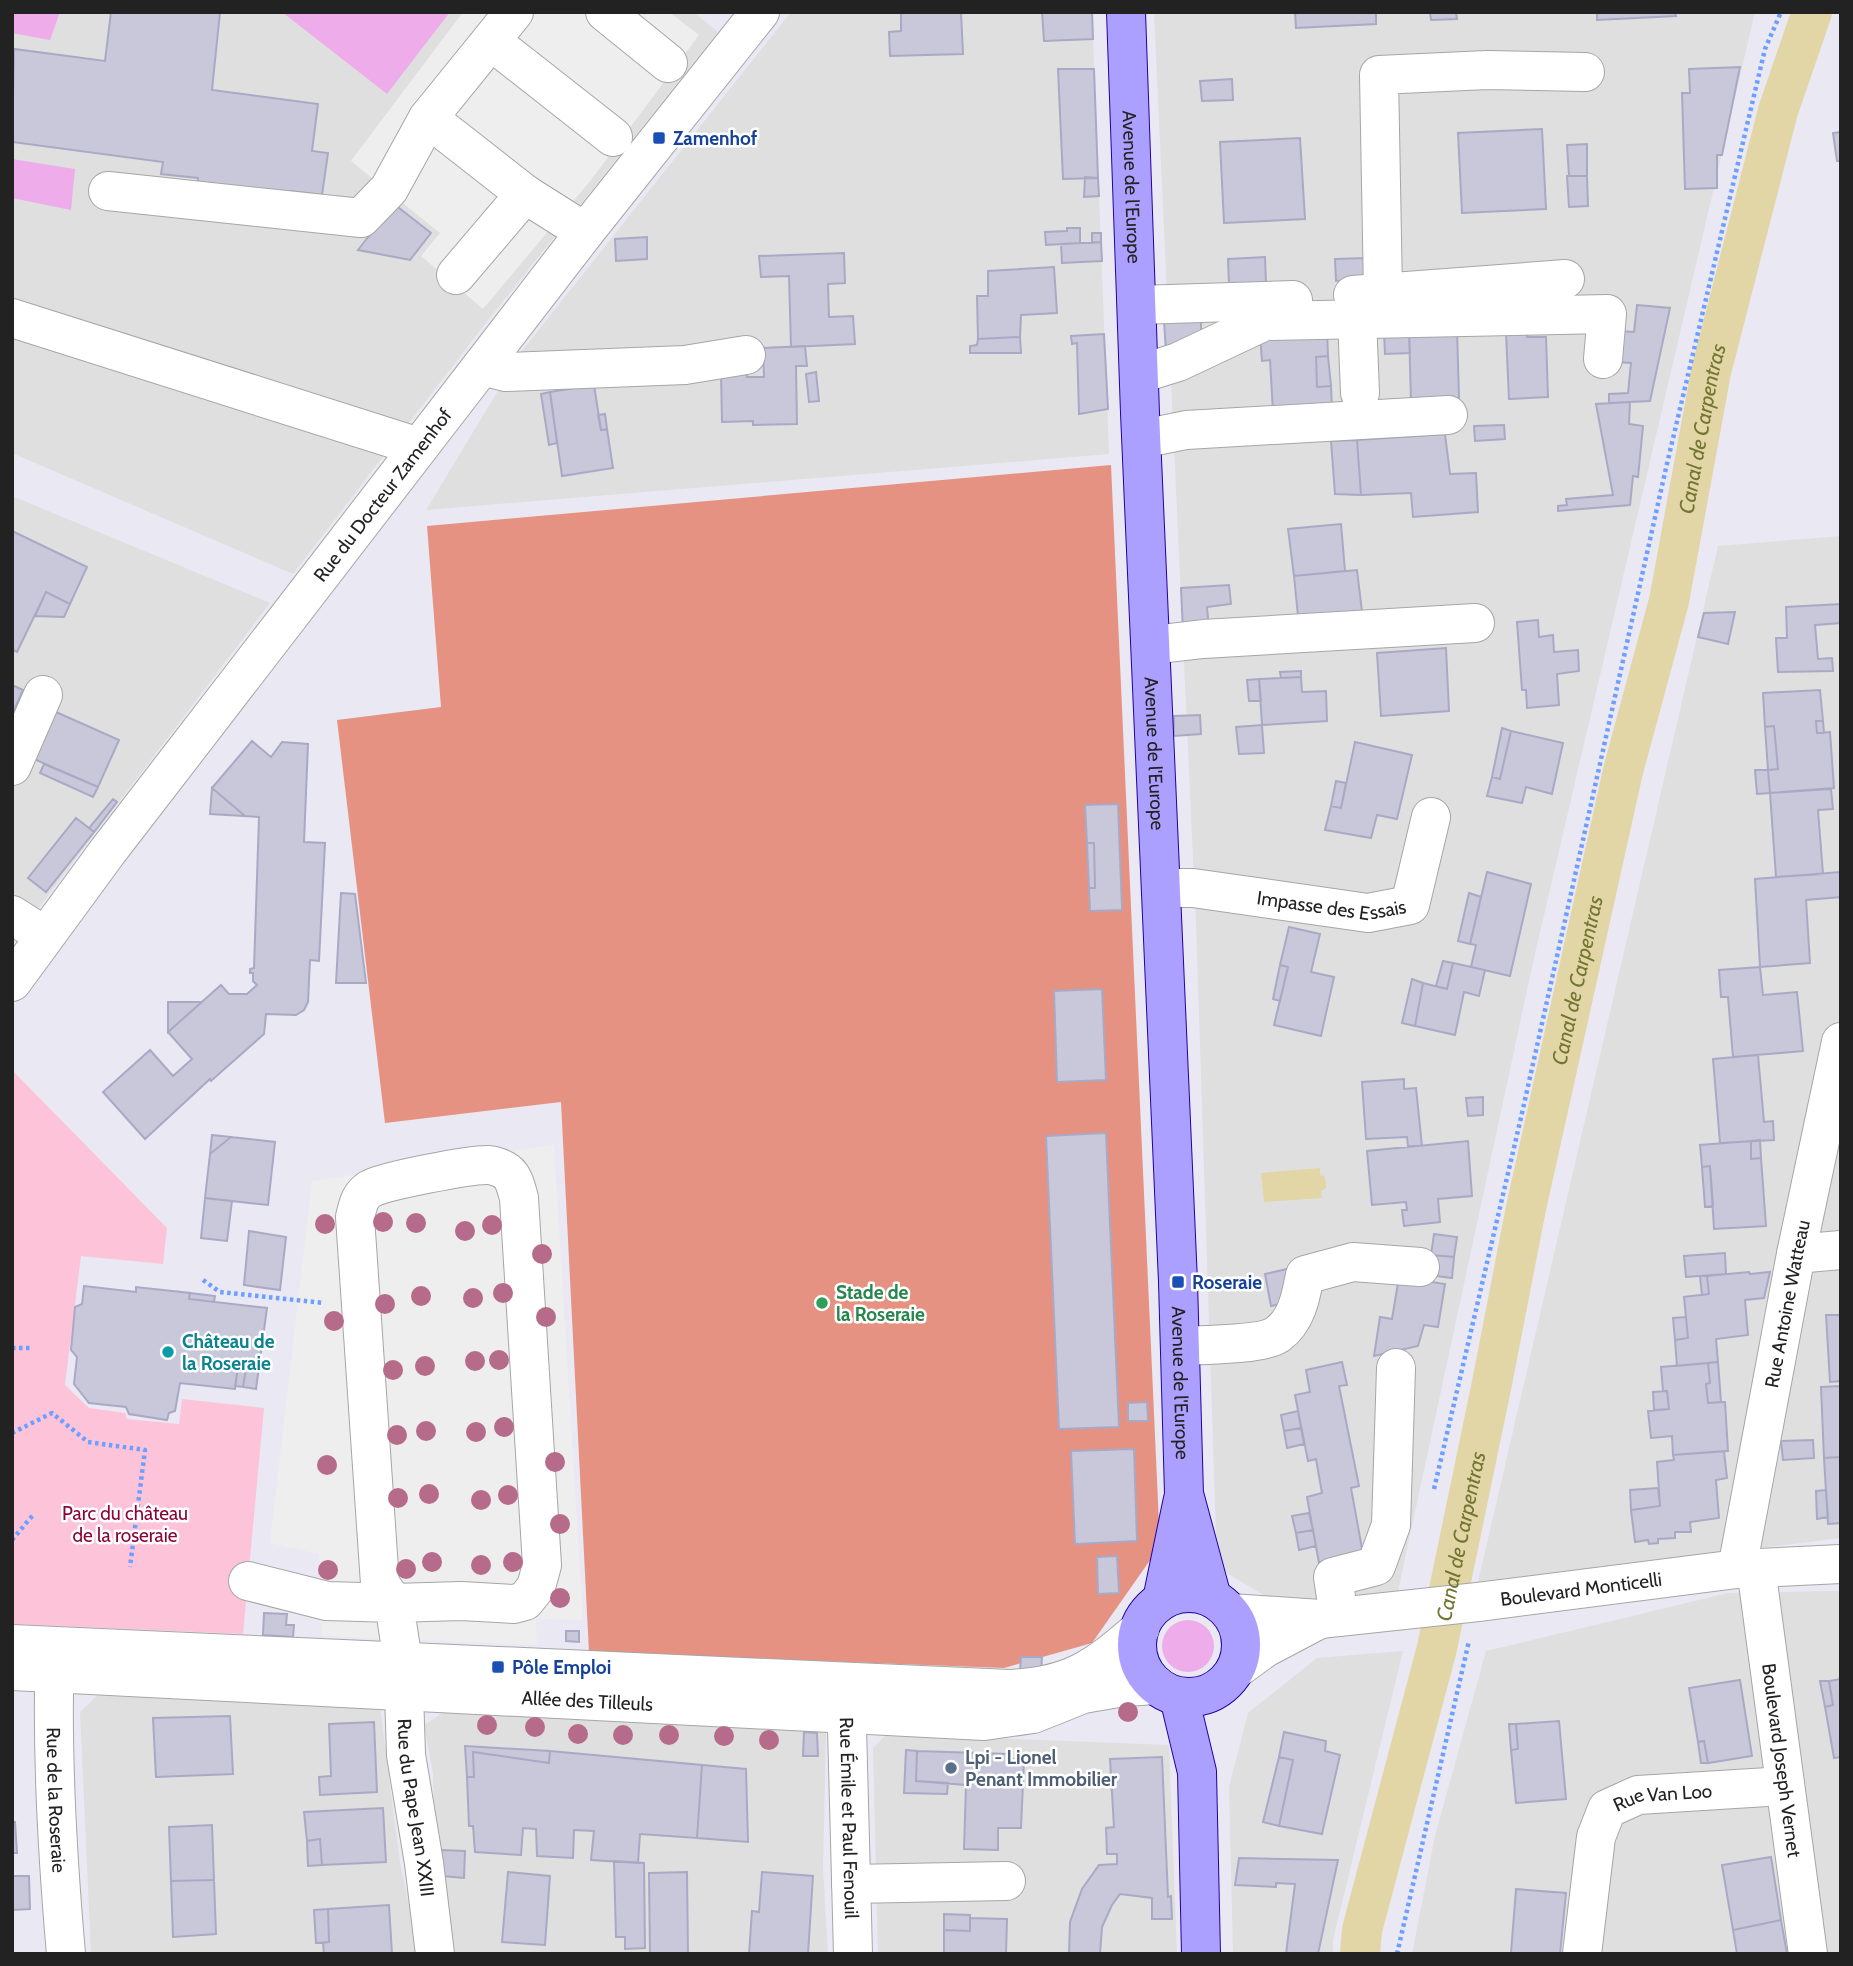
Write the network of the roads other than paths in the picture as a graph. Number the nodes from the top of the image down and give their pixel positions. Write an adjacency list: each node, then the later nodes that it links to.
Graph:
1 (514, 12): 5 (street)
2 (605, 12): 6 (street)
3 (1126, 12): 15 (main road, Avenue de l'Europe)
4 (743, 18): 12 (street, Rue du Docteur Zamenhof)
5 (491, 41): 8 (street); 9 (street)
6 (668, 63)
7 (1585, 72): 16 (street)
8 (428, 118): 10 (street); 11 (street)
9 (613, 137)
10 (108, 191)
11 (525, 194): 12 (street); 13 (street)
12 (585, 232): 20 (street, Rue du Docteur Zamenhof)
13 (456, 275)
14 (1565, 279): 16 (street)
15 (1138, 305): 16 (street); 21 (main road, Avenue de l'Europe)
16 (1370, 305): 19 (street); 21 (street); 22 (street)
17 (12, 318): 25 (street)
18 (746, 355): 20 (street)
19 (1603, 359)
20 (482, 366): 25 (street, Rue du Docteur Zamenhof)
21 (1140, 374): 24 (main road, Avenue de l'Europe)
22 (1360, 393)
23 (1448, 415): 24 (street)
24 (1142, 439): 27 (main road, Avenue de l'Europe)
25 (419, 447): 33 (street, Rue du Docteur Zamenhof)
26 (1475, 623): 27 (street)
27 (1152, 645): 31 (main road, Avenue de l'Europe)
28 (43, 695): 29 (street)
29 (12, 766)
30 (1431, 817): 31 (street, Impasse des Essais)
31 (1161, 888): 40 (main road, Avenue de l'Europe)
32 (12, 915): 33 (street)
33 (45, 936): 34 (street, Rue du Docteur Zamenhof)
34 (12, 982)
35 (1841, 1042): 36 (street, Rue Antoine Watteau)
36 (1832, 1124): 38 (street, Rue Antoine Watteau)
37 (1841, 1250): 38 (street)
38 (1796, 1254): 44 (street, Rue Antoine Watteau)
39 (1420, 1267): 40 (street)
40 (1180, 1346): 42 (main road, Avenue de l'Europe)
41 (1396, 1368): 49 (street)
42 (1184, 1494): 47 (main road, Avenue de l'Europe); 48 (main road, Avenue de l'Europe)
43 (1841, 1564): 44 (street, Boulevard Monticelli)
44 (1747, 1569): 49 (street, Boulevard Monticelli); 58 (street, Boulevard Joseph Vernet)
45 (248, 1581): 46 (street)
46 (394, 1603): 46 (street, Rue du Pape Jean XXIII); 54 (street, Rue du Pape Jean XXIII)
47 (1222, 1605): 48 (main road); 49 (street, Boulevard Monticelli); 53 (main road)
48 (1151, 1615): 55 (main road); 56 (street, Allée des Tilleuls)
49 (1330, 1618): 53 (street, Boulevard Monticelli)
50 (12, 1644): 51 (street, Allée des Tilleuls)
51 (54, 1660): 52 (street, Allée des Tilleuls); 54 (street, Allée des Tilleuls); 61 (street, Rue de la Roseraie)
52 (12, 1671)
53 (1231, 1675): 55 (main road); 57 (main road)
54 (403, 1676): 56 (street, Allée des Tilleuls); 62 (street, Rue du Pape Jean XXIII)
55 (1167, 1691): 56 (street, Allée des Tilleuls); 57 (main road)
56 (846, 1698): 60 (street, Rue Émile et Paul Fenouil)
57 (1197, 1772): 64 (main road)
58 (1785, 1786): 65 (street, Rue Van Loo); 66 (street, Boulevard Joseph Vernet)
59 (1006, 1881): 60 (street)
60 (851, 1884): 63 (street, Rue Émile et Paul Fenouil)
61 (66, 1954)
62 (435, 1954)
63 (853, 1954)
64 (1202, 1954)
65 (1582, 1954)
66 (1808, 1954)

